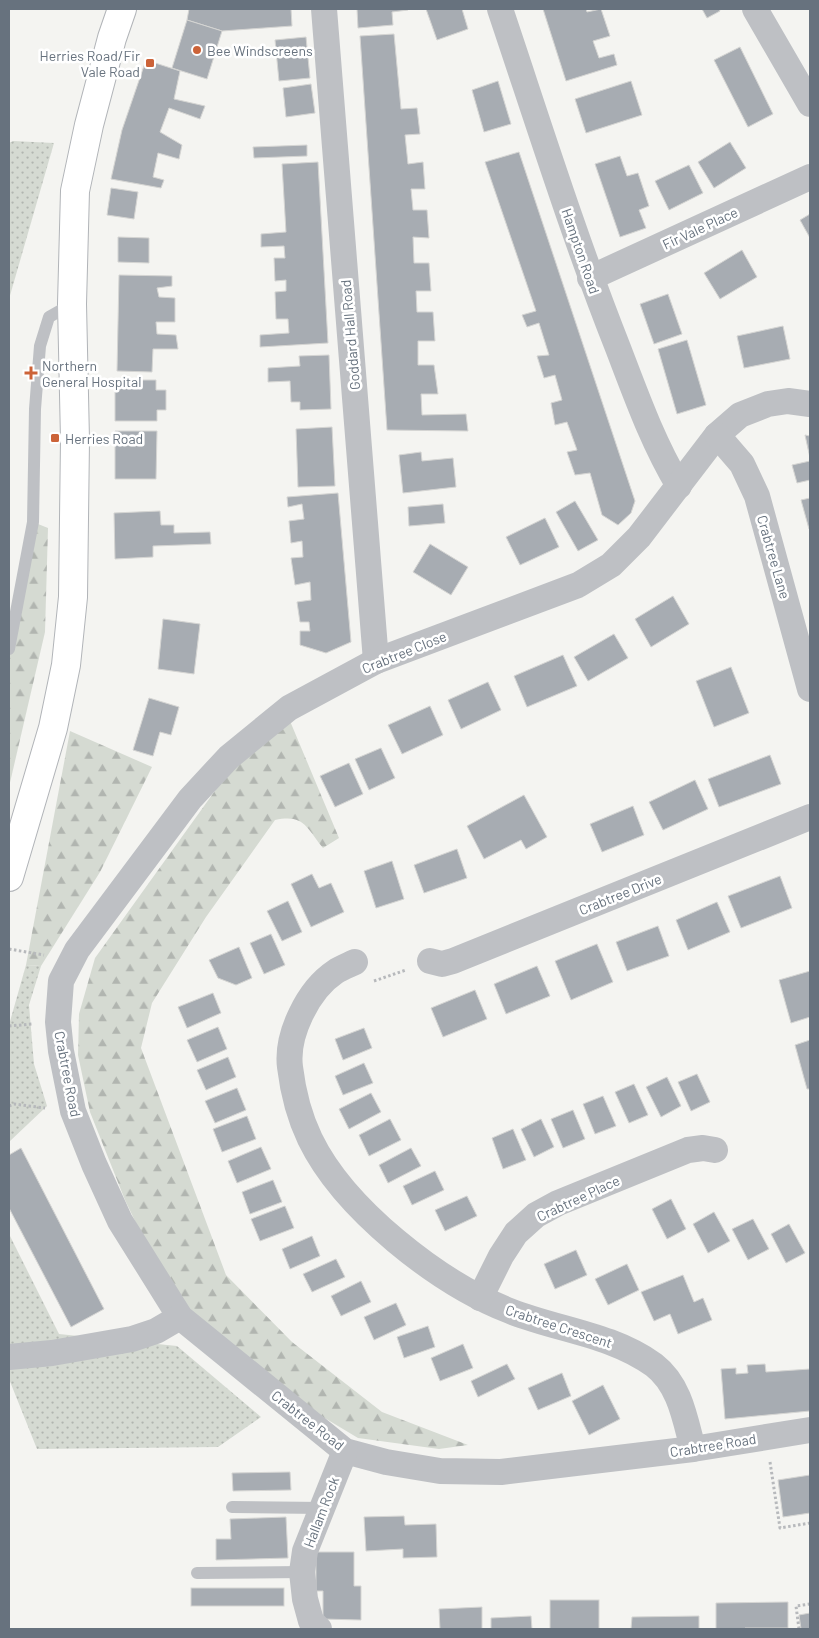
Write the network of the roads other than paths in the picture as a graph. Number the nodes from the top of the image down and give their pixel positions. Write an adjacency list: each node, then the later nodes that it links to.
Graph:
1 (122, 9): 8 (main road)
2 (324, 9): 13 (street, Goddard Hall Road)
3 (500, 9): 7 (street, Hampton Road)
4 (755, 9): 5 (street)
5 (810, 104)
6 (810, 177): 7 (street, Fir Vale Place)
7 (590, 278): 11 (street, Hampton Road)
8 (72, 304): 12 (lane); 16 (main road)
9 (810, 404): 10 (street, Crabtree Close)
10 (717, 435): 11 (street, Crabtree Close); 14 (street, Crabtree Lane)
11 (679, 486): 13 (street, Crabtree Close)
12 (9, 649)
13 (376, 661): 19 (street, Crabtree Close)
14 (810, 689)
15 (810, 818): 17 (street, Crabtree Drive)
16 (9, 877)
17 (430, 961)
18 (355, 962): 21 (street, Crabtree Crescent)
19 (58, 1022): 22 (street, Crabtree Road)
20 (715, 1150): 21 (street, Crabtree Place)
21 (480, 1298): 25 (street, Crabtree Crescent)
22 (180, 1317): 23 (street); 26 (street, Crabtree Road)
23 (9, 1357)
24 (810, 1430): 25 (street, Crabtree Road)
25 (694, 1449): 26 (street, Crabtree Road)
26 (345, 1451): 28 (street, Hallam Rock)
27 (232, 1508): 28 (lane)
28 (323, 1508): 29 (street, Hallam Rock)
29 (302, 1572): 30 (lane); 31 (street, Hallam Rock)
30 (197, 1573)
31 (319, 1629)

